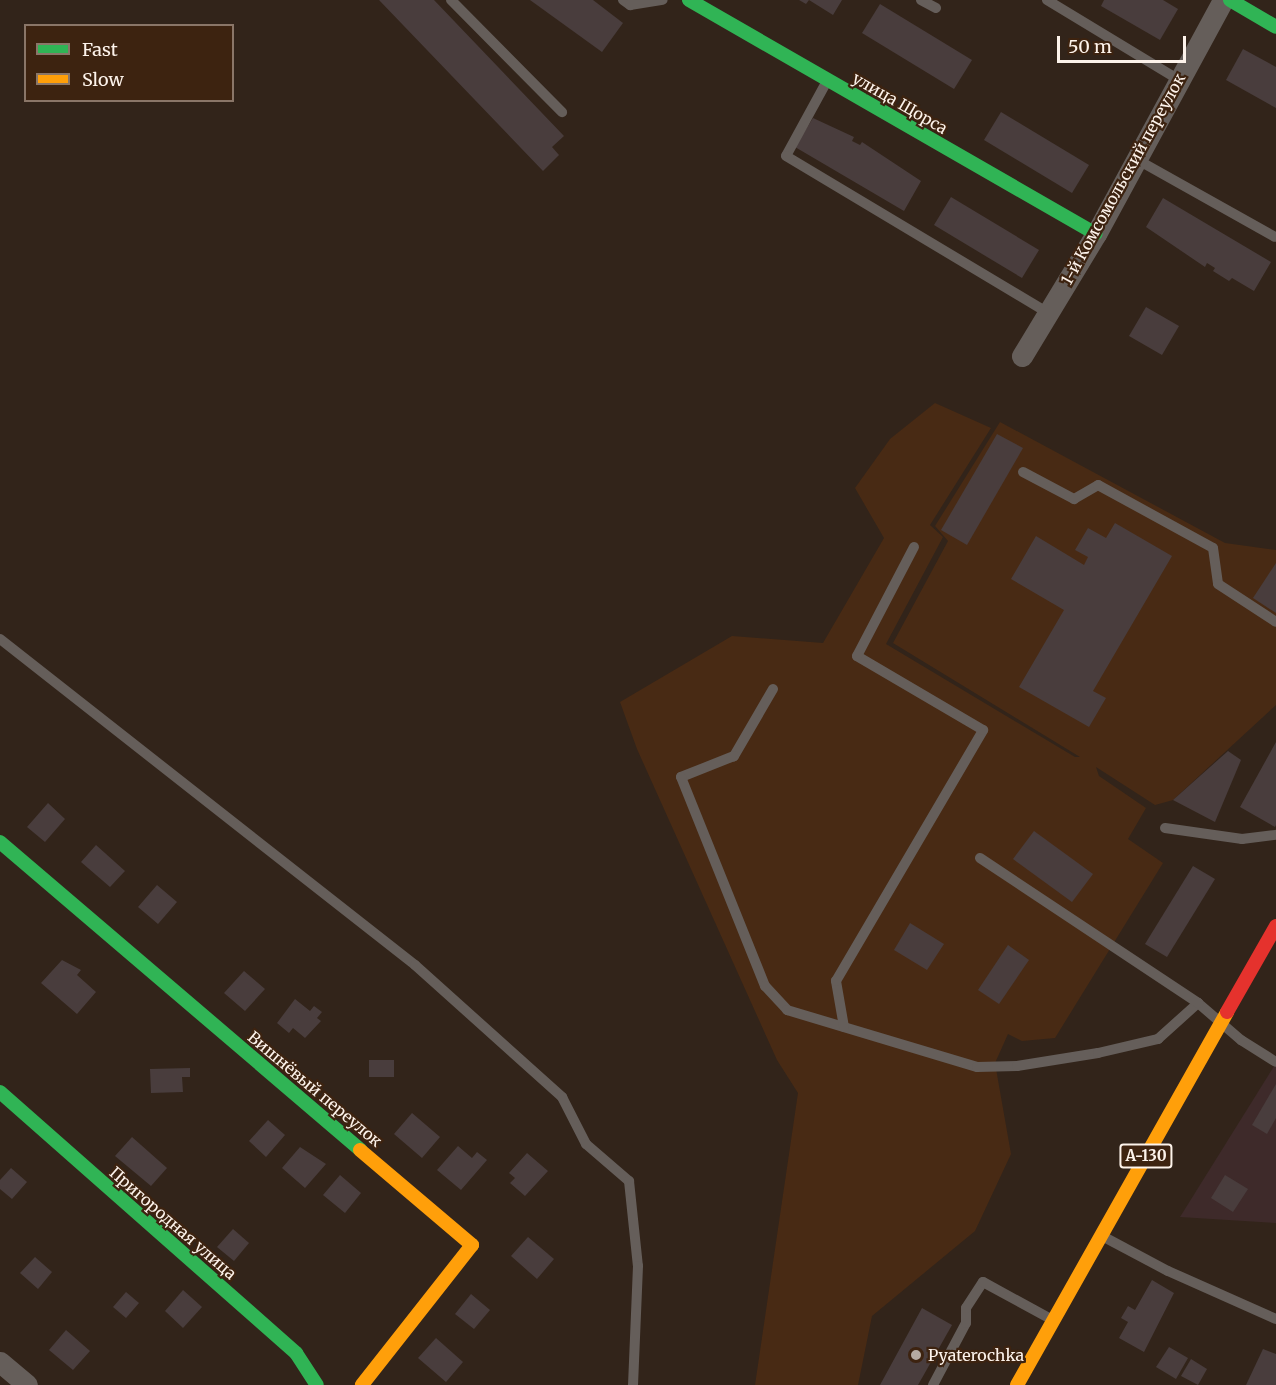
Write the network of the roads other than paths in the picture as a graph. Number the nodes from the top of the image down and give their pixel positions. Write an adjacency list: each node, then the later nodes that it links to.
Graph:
1 (452, 0): 13 (lane)
2 (622, 0): 3 (lane)
3 (663, 0)
4 (689, 0): 11 (street, улица Щорса)
5 (921, 0): 9 (lane)
6 (1047, 0): 12 (lane)
7 (1223, 0): 12 (street, 1-й Комсомольский переулок)
8 (1230, 0): 10 (street)
9 (936, 8)
10 (1276, 27)
11 (827, 80): 15 (street, улица Щорса); 17 (lane)
12 (1179, 80): 14 (street, 1-й Комсомольский переулок)
13 (562, 112)
14 (1136, 159): 15 (street, 1-й Комсомольский переулок); 16 (lane)
15 (1096, 234): 17 (street, 1-й Комсомольский переулок)
16 (1275, 237)
17 (1047, 312): 18 (street, 1-й Комсомольский переулок)
18 (1022, 356)
19 (1023, 472): 21 (lane)
20 (914, 547): 31 (lane)
21 (1276, 622)
22 (0, 639): 41 (lane)
23 (773, 689): 31 (lane)
24 (1165, 828): 25 (lane)
25 (1276, 835)
26 (0, 842): 40 (street, Вишнёвый переулок)
27 (980, 858): 29 (lane)
28 (1276, 926): 30 (street, А-130)
29 (1198, 1003): 30 (lane); 31 (lane)
30 (1221, 1023): 32 (lane); 34 (street, А-130)
31 (844, 1027)
32 (1276, 1062)
33 (0, 1092): 39 (street, Пригородная улица)
34 (1101, 1236): 35 (lane); 36 (street, А-130)
35 (1276, 1318)
36 (1054, 1320): 42 (lane); 43 (street, А-130)
37 (0, 1362): 38 (street)
38 (27, 1385)
39 (317, 1385)
40 (362, 1385)
41 (633, 1385)
42 (933, 1385)
43 (1017, 1385)

